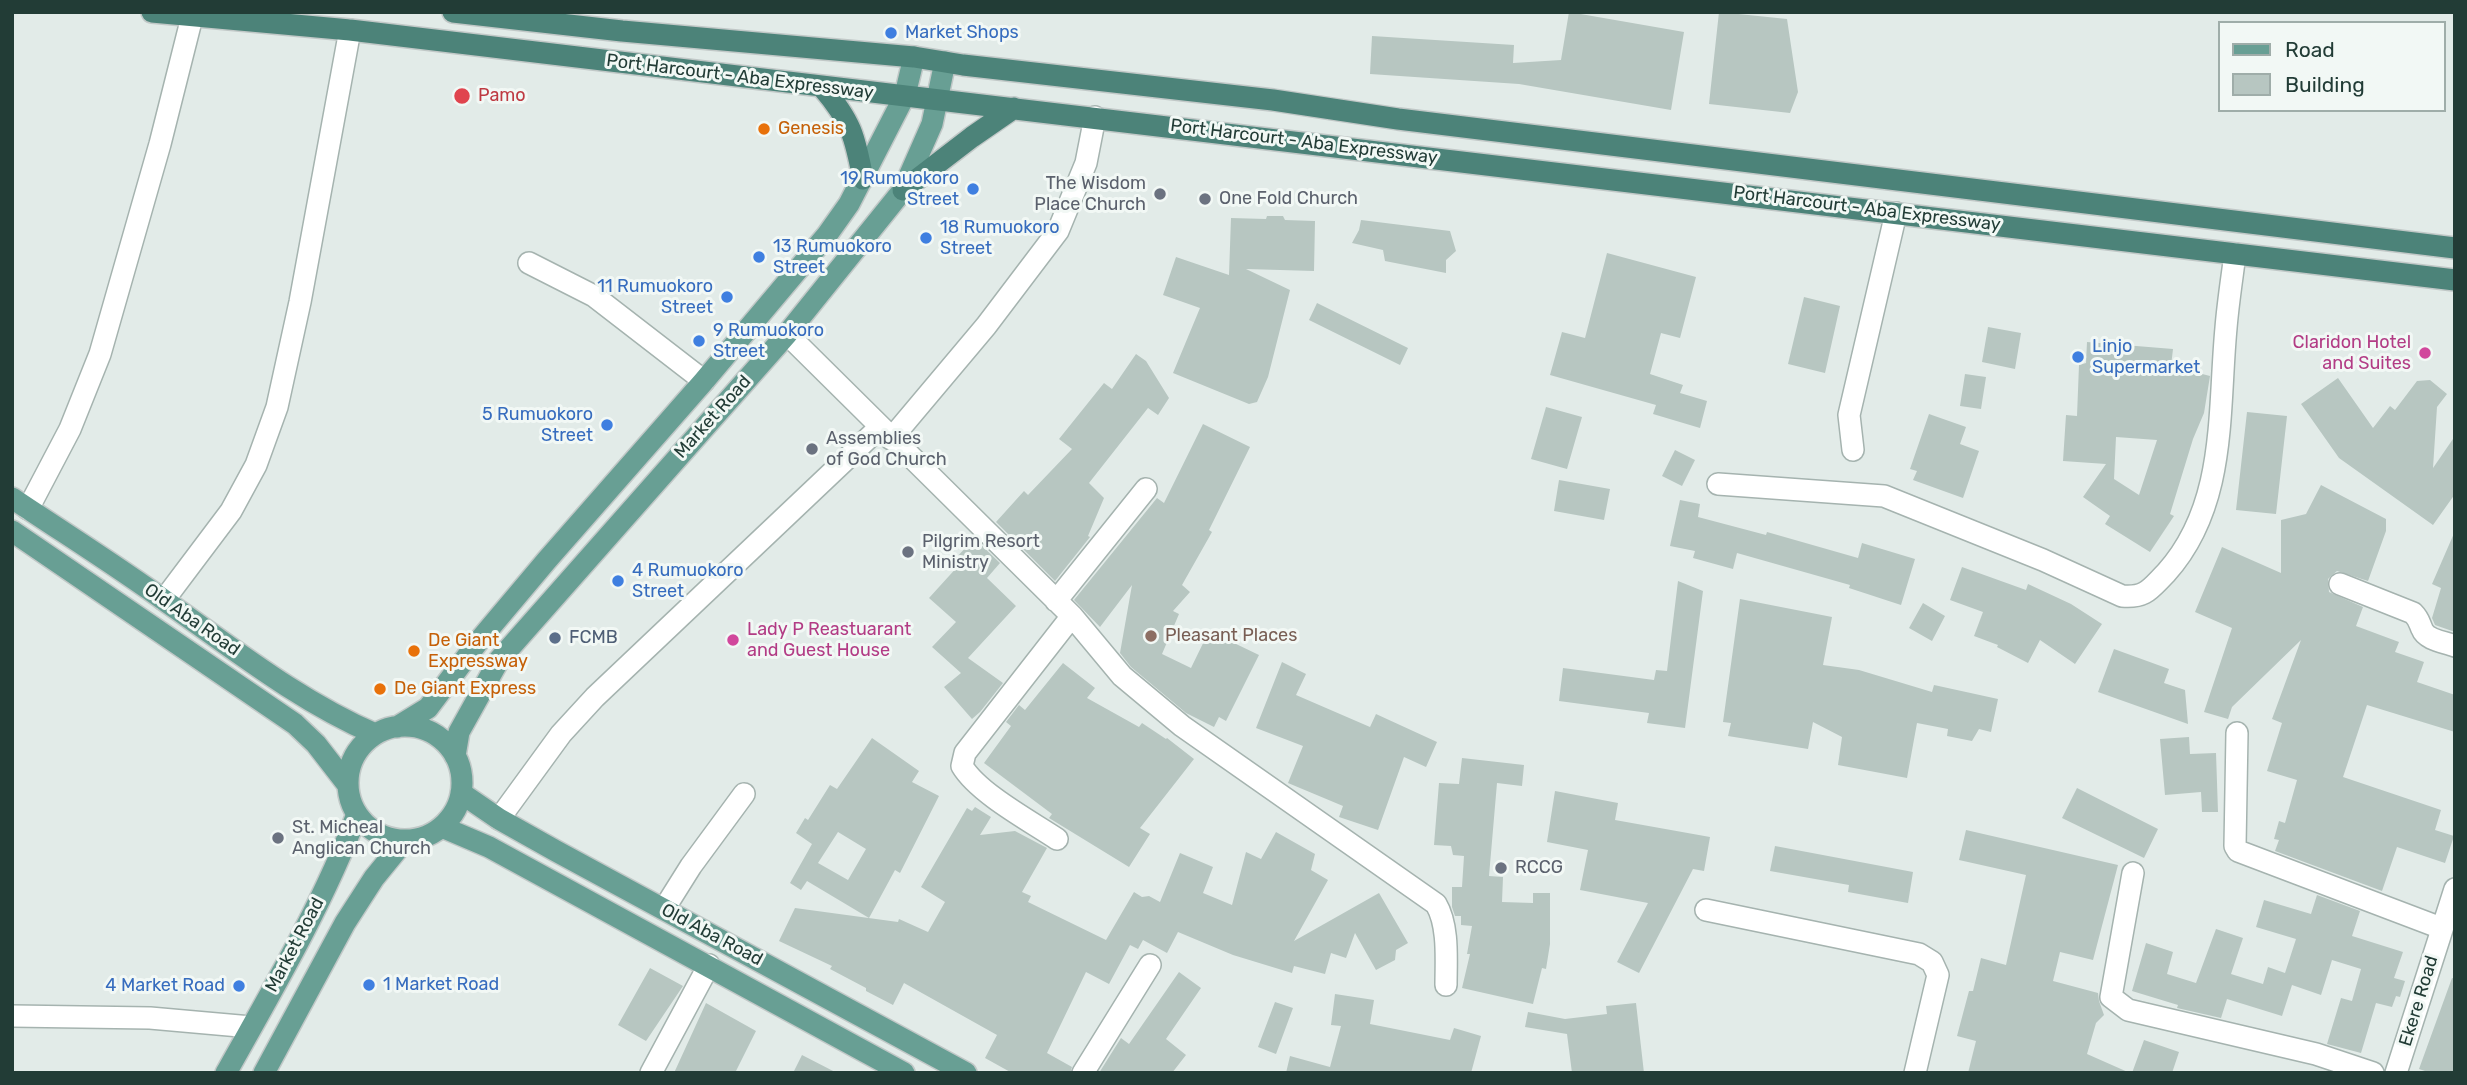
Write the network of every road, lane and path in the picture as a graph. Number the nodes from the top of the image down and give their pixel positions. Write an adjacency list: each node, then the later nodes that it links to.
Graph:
1 (152, 12): 3 (highway, Port Harcourt - Aba Expressway)
2 (453, 12): 5 (highway, Port Harcourt - Aba Expressway)
3 (192, 17): 4 (highway, Port Harcourt - Aba Expressway); 25 (street)
4 (350, 30): 7 (highway, Port Harcourt - Aba Expressway); 28 (street)
5 (914, 57): 6 (highway, Port Harcourt - Aba Expressway); 8 (main road, Market Road)
6 (945, 62): 9 (main road, Market Road); 15 (highway, Port Harcourt - Aba Expressway)
7 (822, 87): 8 (highway, Port Harcourt - Aba Expressway); 12 (highway)
8 (905, 95): 9 (highway, Port Harcourt - Aba Expressway); 12 (main road, Market Road)
9 (938, 100): 10 (highway, Port Harcourt - Aba Expressway); 13 (main road, Market Road)
10 (1014, 108): 11 (highway, Port Harcourt - Aba Expressway); 13 (highway)
11 (1095, 117): 14 (highway, Port Harcourt - Aba Expressway); 21 (street)
12 (863, 179): 20 (main road, Market Road)
13 (903, 190): 19 (main road, Market Road)
14 (1896, 213): 16 (highway, Port Harcourt - Aba Expressway); 22 (street)
15 (2455, 248)
16 (2235, 254): 18 (highway, Port Harcourt - Aba Expressway); 23 (street)
17 (529, 263): 20 (street)
18 (2455, 280)
19 (787, 334): 21 (street); 35 (main road, Market Road)
20 (704, 381): 32 (main road, Market Road)
21 (885, 433): 29 (street); 40 (street)
22 (1853, 450)
23 (1717, 484)
24 (1146, 489): 29 (street)
25 (20, 503): 28 (main road, Old Aba Road)
26 (12, 531): 36 (main road, Old Aba Road)
27 (2340, 584): 31 (street)
28 (164, 600): 34 (main road, Old Aba Road)
29 (1056, 601): 30 (street)
30 (1072, 616): 42 (street); 51 (street)
31 (2455, 646)
32 (397, 727): 34 (main road); 35 (main road)
33 (2237, 733): 48 (street)
34 (375, 734): 36 (main road)
35 (455, 756): 37 (main road)
36 (346, 784): 39 (main road)
37 (461, 793): 40 (main road, Old Aba Road); 41 (main road)
38 (744, 794): 46 (street)
39 (357, 814): 43 (main road); 53 (main road, Market Road)
40 (499, 819): 46 (main road, Old Aba Road)
41 (442, 827): 43 (main road); 49 (main road, Old Aba Road)
42 (1057, 839)
43 (405, 840): 55 (main road, Market Road)
44 (2133, 873): 61 (street)
45 (2455, 889): 48 (street, Ekere Road)
46 (664, 909): 58 (main road, Old Aba Road)
47 (1706, 910): 60 (street)
48 (2441, 928): 62 (street, Ekere Road)
49 (709, 965): 56 (street); 57 (main road, Old Aba Road)
50 (1150, 965): 59 (street)
51 (1446, 985)
52 (12, 1016): 53 (street)
53 (251, 1027): 54 (main road, Market Road)
54 (226, 1073)
55 (264, 1073)
56 (651, 1073)
57 (904, 1073)
58 (965, 1073)
59 (1083, 1073)
60 (1915, 1073)
61 (2373, 1073)
62 (2396, 1073)

